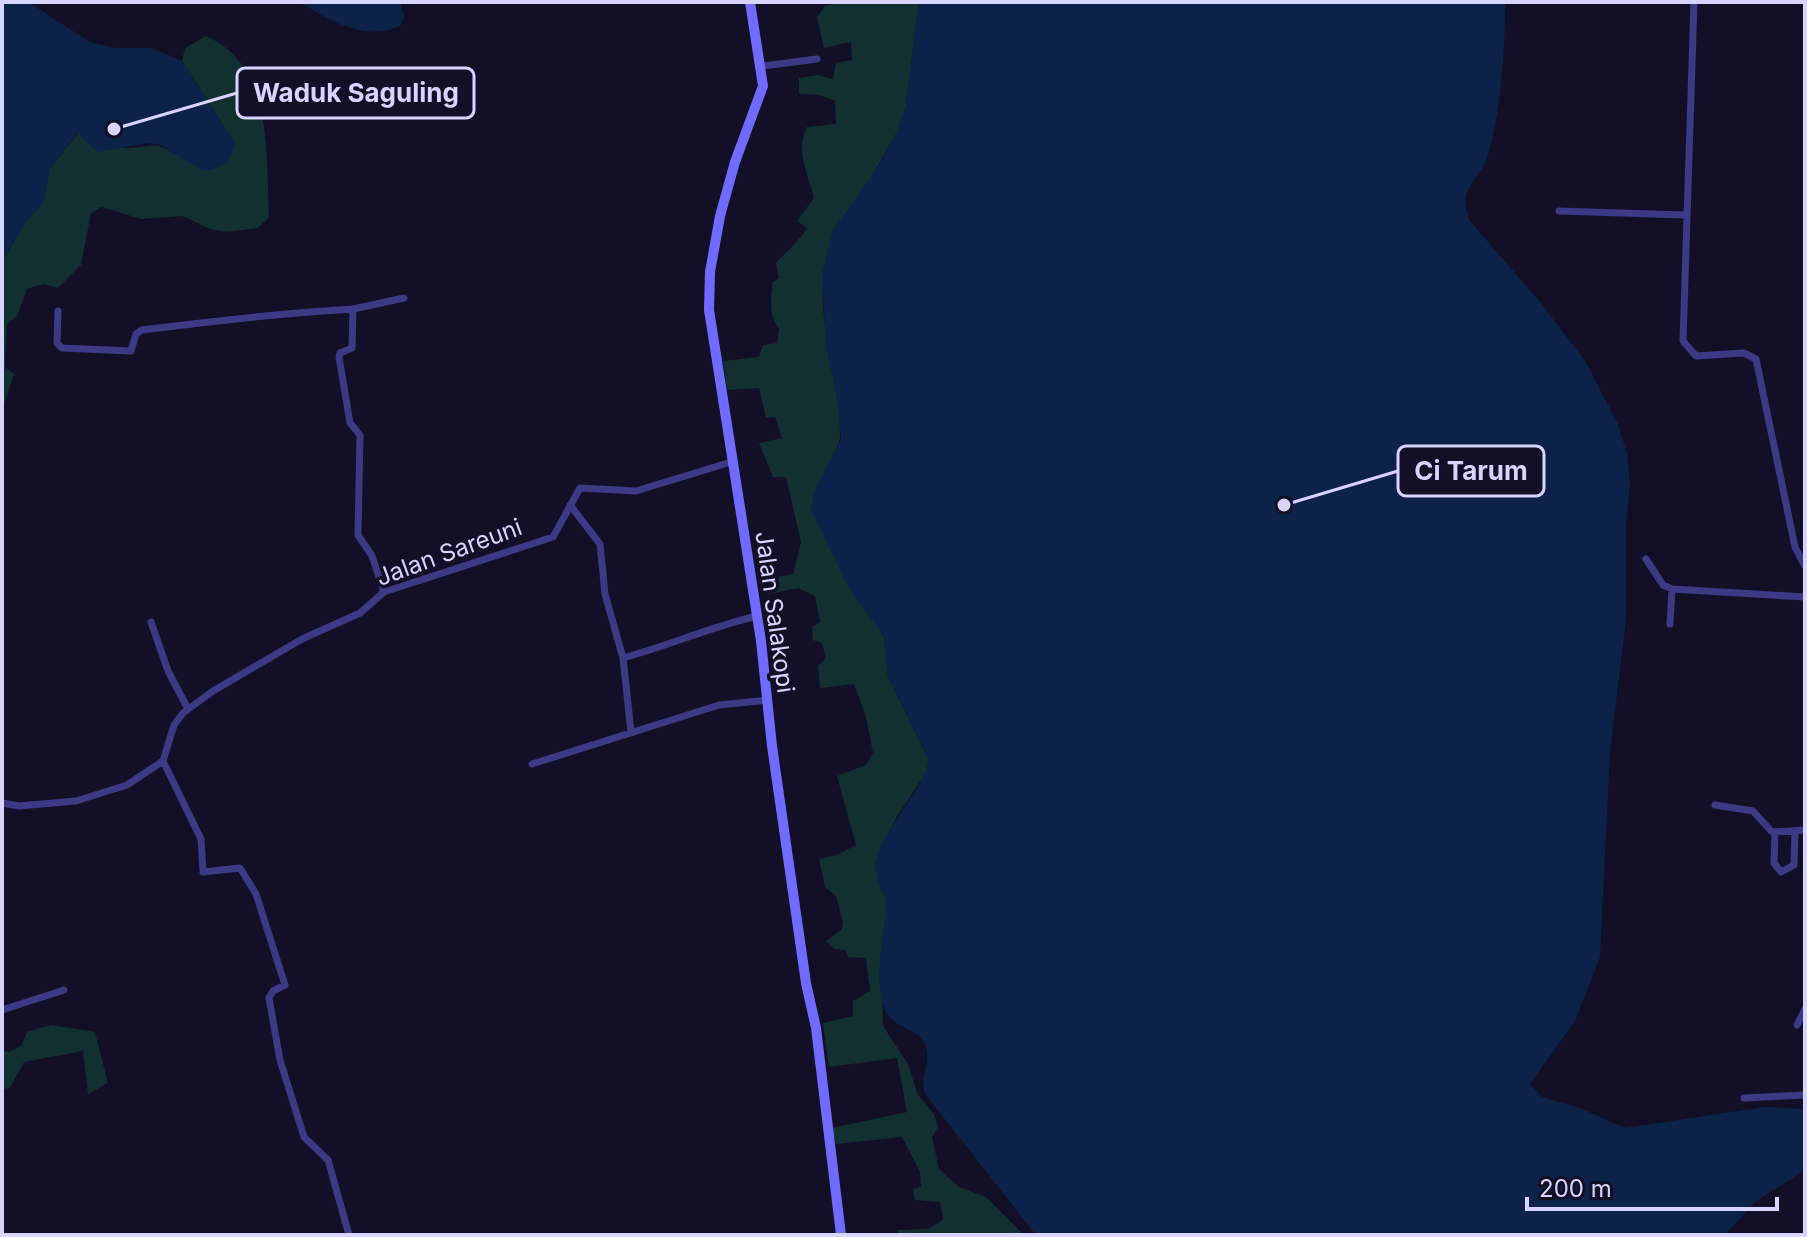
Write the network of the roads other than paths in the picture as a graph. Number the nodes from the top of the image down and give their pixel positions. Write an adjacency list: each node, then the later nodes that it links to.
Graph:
1 (750, 2): 4 (street, Jalan Salakopi)
2 (1694, 2): 6 (street)
3 (817, 59): 4 (street)
4 (763, 66): 10 (street, Jalan Salakopi)
5 (1559, 211): 6 (street)
6 (1684, 215): 13 (street)
7 (404, 298): 8 (street)
8 (353, 309): 9 (street); 15 (street)
9 (58, 311)
10 (731, 462): 11 (street); 17 (street, Jalan Salakopi)
11 (570, 505): 15 (street, Jalan Sareuni); 20 (street)
12 (1646, 559): 14 (street)
13 (1805, 566)
14 (1672, 589): 16 (street); 19 (street)
15 (384, 592): 22 (street, Jalan Sareuni)
16 (1805, 597)
17 (757, 616): 20 (street); 21 (street, Jalan Salakopi)
18 (151, 622): 22 (street)
19 (1670, 624)
20 (623, 658): 23 (street)
21 (768, 700): 23 (street); 38 (street, Jalan Salakopi)
22 (188, 709): 24 (street, Jalan Sareuni)
23 (631, 732): 25 (street)
24 (163, 761): 26 (street); 37 (street)
25 (532, 764)
26 (2, 803)
27 (1715, 805): 30 (street)
28 (1805, 830): 29 (street)
29 (1795, 831): 30 (street); 30 (street)
30 (1775, 832)
31 (64, 990): 33 (street)
32 (1805, 1009): 34 (street)
33 (2, 1010)
34 (1797, 1025)
35 (1805, 1095): 36 (street)
36 (1744, 1098)
37 (349, 1235)
38 (841, 1235)

